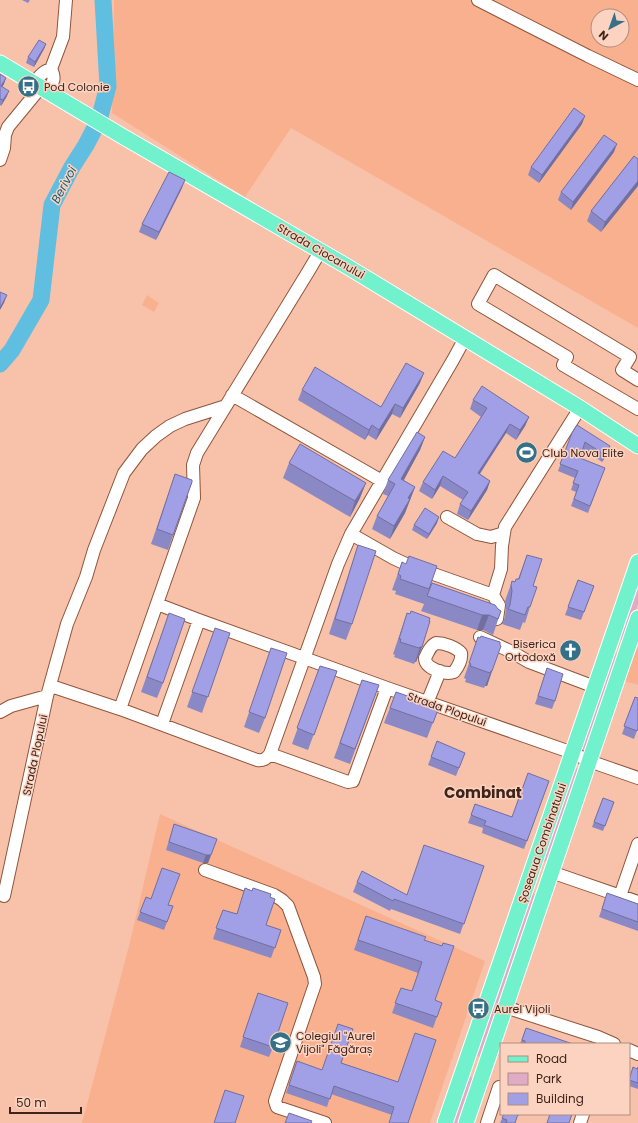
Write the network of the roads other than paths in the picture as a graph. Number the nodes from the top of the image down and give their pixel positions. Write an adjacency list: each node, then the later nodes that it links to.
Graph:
1 (66, 0): 5 (street)
2 (478, 0): 4 (street)
3 (0, 63): 5 (main road, Strada Ciocanului)
4 (638, 80)
5 (41, 87): 6 (street); 8 (main road, Strada Ciocanului)
6 (3, 134): 7 (street)
7 (0, 160)
8 (320, 250): 9 (main road, Strada Ciocanului); 11 (street)
9 (465, 338): 13 (main road, Strada Ciocanului); 16 (street)
10 (638, 380): 14 (street)
11 (232, 395): 12 (street); 16 (street)
12 (226, 406): 22 (street); 33 (street, Strada Plopului)
13 (580, 408): 15 (main road, Strada Ciocanului); 19 (street)
14 (638, 409)
15 (638, 446)
16 (382, 481): 18 (street)
17 (447, 517): 19 (street)
18 (351, 534): 21 (street); 29 (street)
19 (504, 534): 21 (street)
20 (638, 562): 27 (main road, Șoseaua Combinatului)
21 (493, 595): 24 (street)
22 (157, 604): 25 (street, Strada Plopului); 35 (street)
23 (638, 618): 28 (main road, Șoseaua Combinatului)
24 (497, 619)
25 (199, 620): 29 (street, Strada Plopului); 37 (street)
26 (480, 637): 31 (street)
27 (610, 642): 28 (main road); 31 (main road, Șoseaua Combinatului)
28 (627, 648): 40 (main road, Șoseaua Combinatului)
29 (305, 658): 32 (street, Strada Plopului); 39 (street)
30 (440, 671): 34 (street)
31 (595, 687): 38 (main road, Șoseaua Combinatului)
32 (387, 688): 34 (street, Strada Plopului); 39 (street)
33 (49, 691): 35 (street); 36 (street); 46 (street, Strada Plopului)
34 (428, 703): 38 (street, Strada Plopului)
35 (120, 709): 37 (street)
36 (0, 712)
37 (162, 724): 39 (street)
38 (573, 753): 40 (street, Strada Plopului); 43 (main road, Șoseaua Combinatului)
39 (270, 754)
40 (589, 761): 41 (street, Strada Plopului); 45 (main road, Șoseaua Combinatului)
41 (638, 778)
42 (638, 844): 47 (street)
43 (534, 866): 45 (main road); 51 (main road, Șoseaua Combinatului)
44 (205, 870): 54 (street)
45 (551, 872): 47 (street); 49 (main road, Șoseaua Combinatului)
46 (4, 896)
47 (620, 896): 48 (street)
48 (638, 902)
49 (505, 1007): 50 (street); 52 (main road, Șoseaua Combinatului)
50 (608, 1042)
51 (464, 1069): 52 (main road); 55 (main road, Șoseaua Combinatului)
52 (482, 1075): 56 (main road, Șoseaua Combinatului)
53 (499, 1087): 57 (street)
54 (324, 1123)
55 (445, 1123)
56 (466, 1123)
57 (487, 1123)

